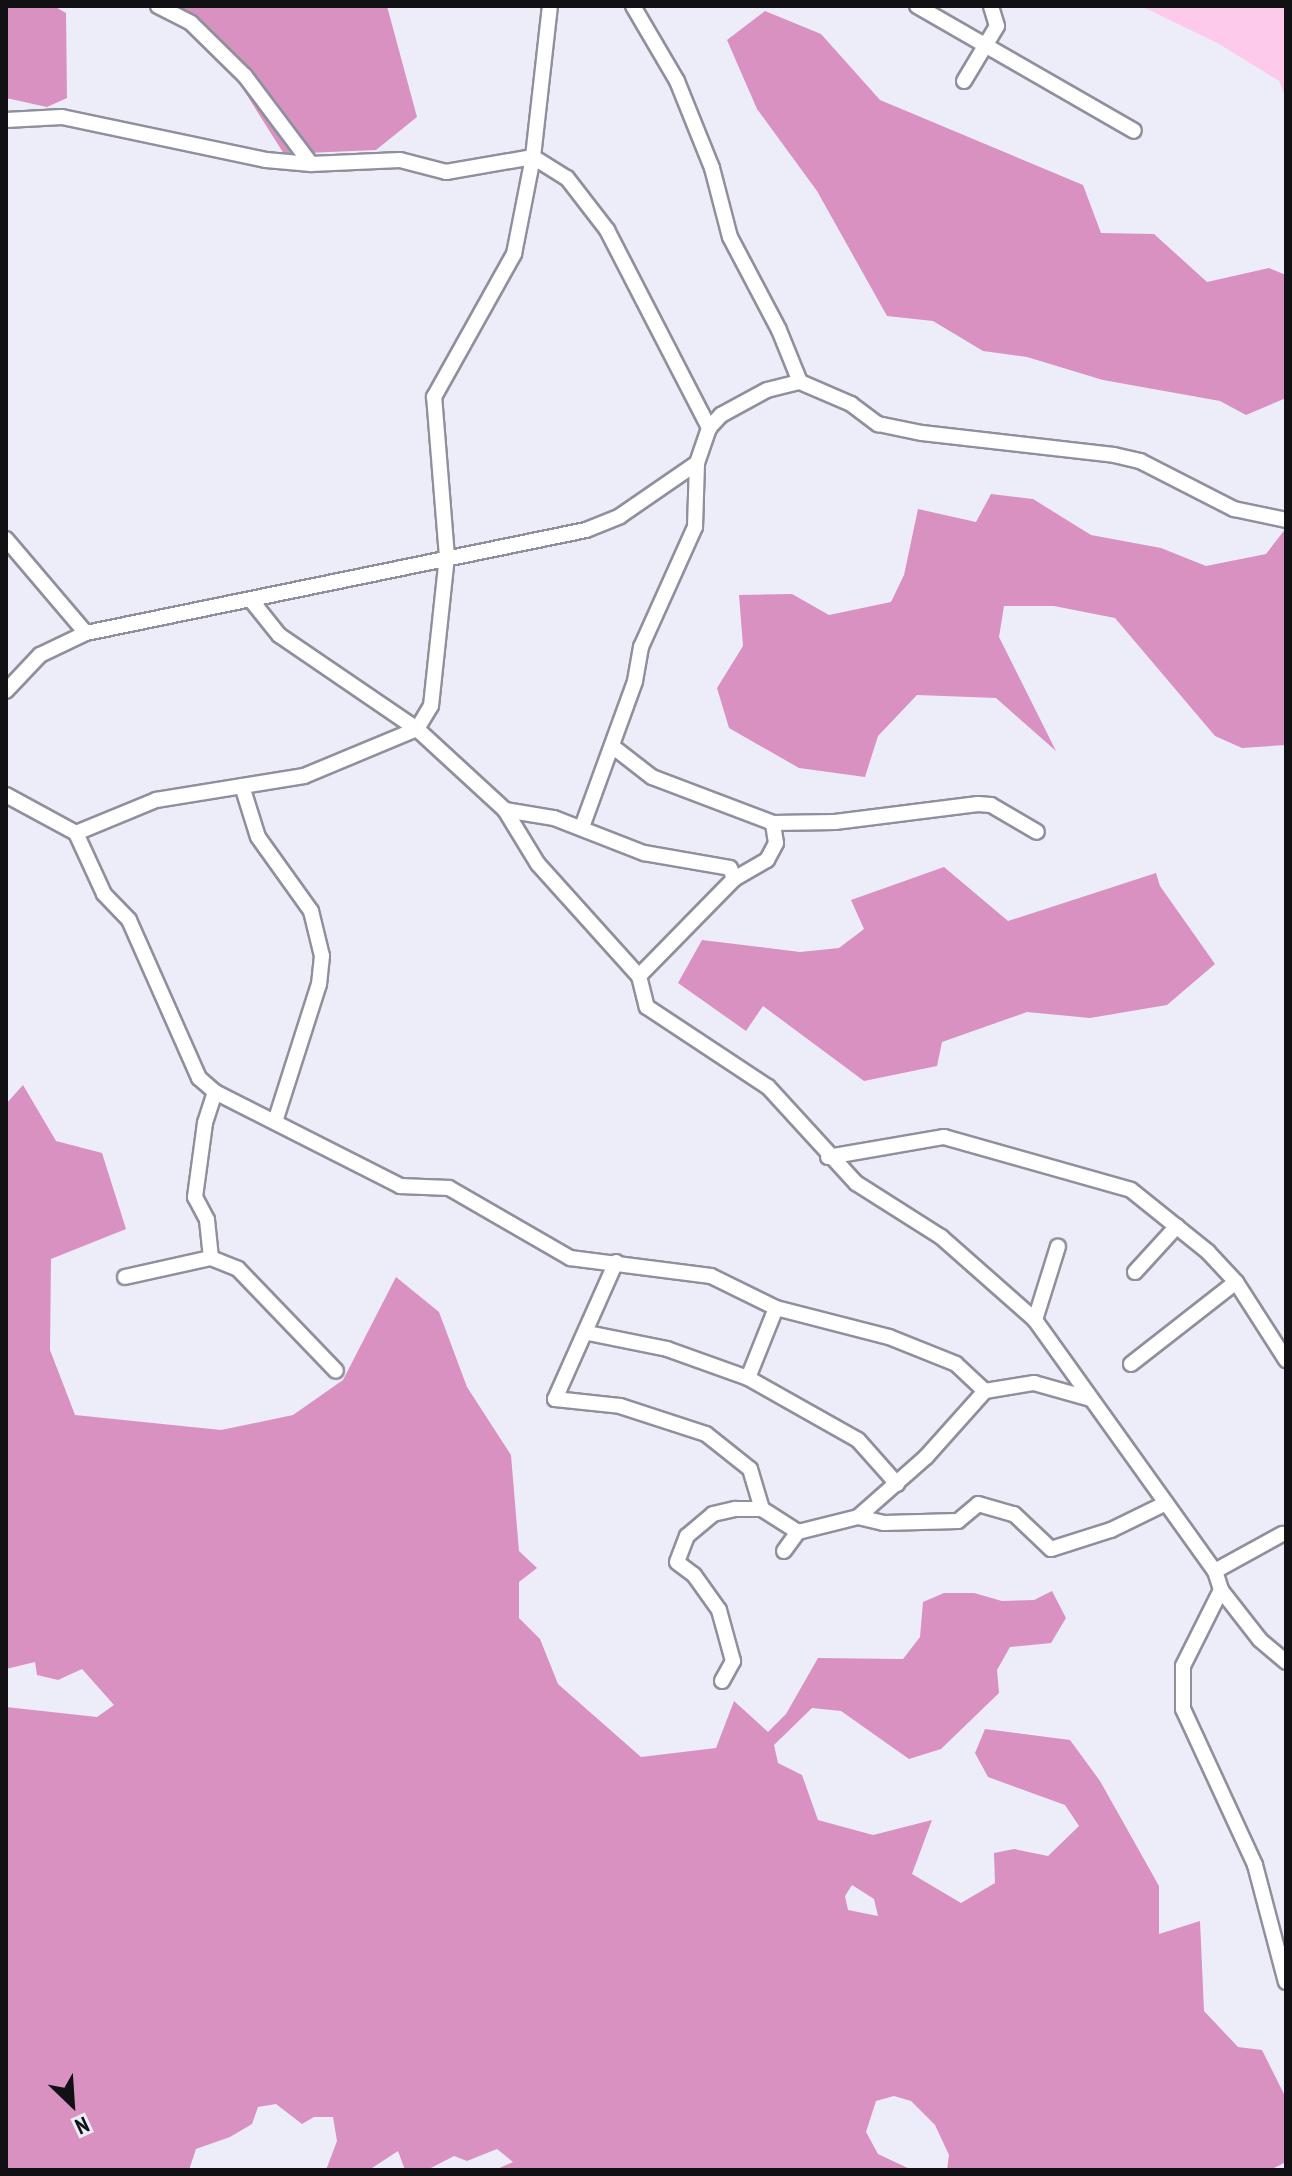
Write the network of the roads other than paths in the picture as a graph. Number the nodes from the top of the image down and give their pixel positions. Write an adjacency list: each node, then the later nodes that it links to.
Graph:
1 (158, 6): 13 (street)
2 (550, 6): 12 (street)
3 (633, 6): 14 (street)
4 (917, 6): 6 (street)
5 (991, 6): 6 (street)
6 (983, 46): 7 (street); 11 (street)
7 (964, 81)
8 (6, 120): 13 (street)
9 (25, 125): 10 (street)
10 (6, 128)
11 (1134, 131)
12 (533, 157): 13 (street); 15 (street); 19 (street)
13 (311, 164)
14 (800, 382): 15 (street); 17 (street)
15 (709, 428): 16 (street)
16 (697, 463): 19 (street); 24 (street)
17 (1286, 520)
18 (6, 539): 21 (street)
19 (447, 557): 20 (street); 23 (street)
20 (251, 600): 21 (street); 23 (street)
21 (86, 633): 22 (street)
22 (6, 691)
23 (417, 729): 25 (street); 27 (street)
24 (612, 746): 28 (street); 29 (street)
25 (242, 786): 31 (street); 35 (street)
26 (6, 795): 31 (street)
27 (505, 810): 29 (street); 33 (street)
28 (773, 823): 30 (street); 32 (street)
29 (582, 827): 32 (street)
30 (1037, 832)
31 (76, 833): 34 (street)
32 (734, 879): 33 (street)
33 (639, 976): 36 (street)
34 (215, 1092): 35 (street); 39 (street)
35 (275, 1122): 40 (street)
36 (828, 1157): 37 (street); 45 (street)
37 (1177, 1226): 41 (street); 43 (street)
38 (1058, 1246): 45 (street)
39 (211, 1258): 42 (street); 49 (street)
40 (616, 1262): 44 (street); 46 (street)
41 (1135, 1272)
42 (125, 1277)
43 (1236, 1282): 47 (street); 48 (street)
44 (776, 1308): 50 (street); 51 (street)
45 (1035, 1320): 52 (street)
46 (588, 1333): 50 (street); 55 (street)
47 (1286, 1360)
48 (1131, 1364)
49 (336, 1371)
50 (748, 1378): 53 (street)
51 (985, 1391): 52 (street); 53 (street)
52 (1091, 1399): 54 (street)
53 (897, 1484): 56 (street)
54 (1166, 1503): 56 (street); 60 (street)
55 (762, 1509): 57 (street); 63 (street)
56 (858, 1517): 57 (street)
57 (798, 1532): 59 (street)
58 (1282, 1534): 60 (street)
59 (784, 1551)
60 (1215, 1571): 61 (street)
61 (1221, 1590): 62 (street); 64 (street)
62 (1286, 1662)
63 (722, 1681)
64 (1286, 1982)

